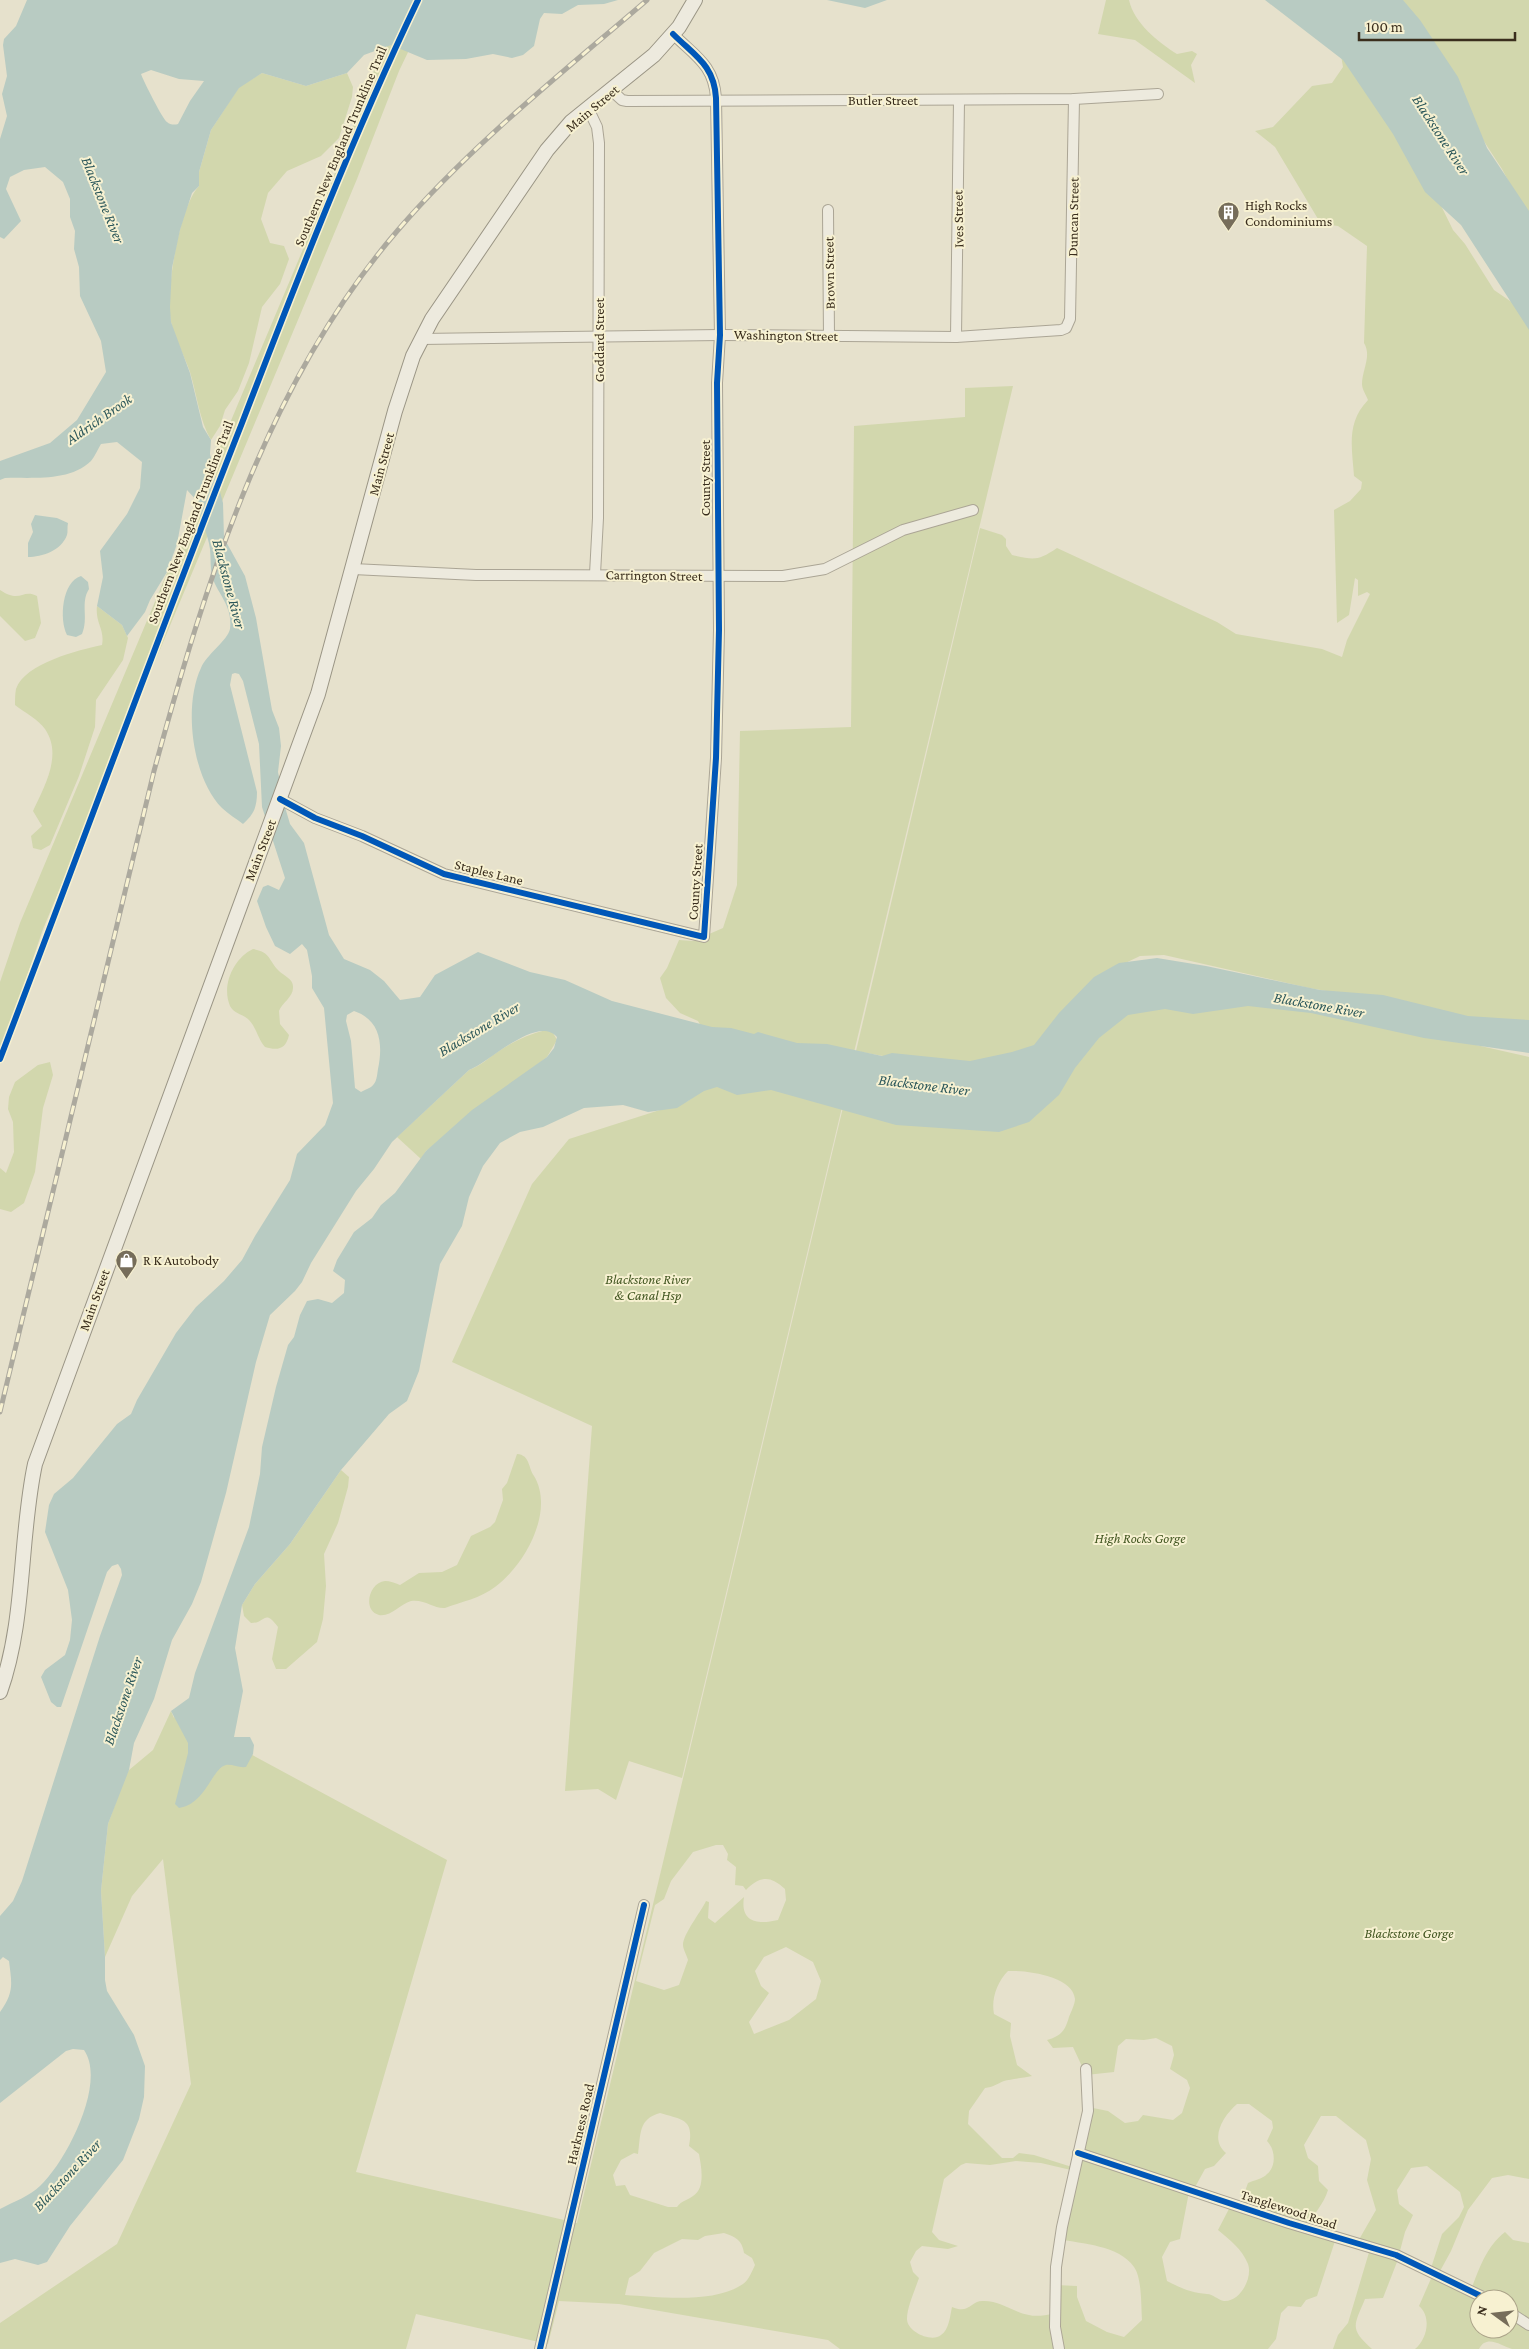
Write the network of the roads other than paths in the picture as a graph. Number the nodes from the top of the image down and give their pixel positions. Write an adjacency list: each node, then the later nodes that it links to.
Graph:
1 (695, 0): 2 (main road, Main Street)
2 (676, 31): 3 (main road, Main Street); 7 (street, County Street)
3 (611, 90): 7 (street, Butler Street); 8 (main road, Main Street)
4 (1158, 94): 5 (street, Butler Street)
5 (1074, 99): 6 (street, Butler Street); 10 (street, Duncan Street)
6 (958, 100): 7 (street, Butler Street); 14 (street, Ives Street)
7 (716, 101): 11 (street, County Street)
8 (588, 108): 12 (street, Goddard Street); 15 (main road, Main Street)
9 (828, 210): 13 (street, Brown Street)
10 (1061, 330): 14 (street, Washington Street)
11 (720, 335): 12 (street, Washington Street); 13 (street, Washington Street); 19 (street, County Street)
12 (598, 336): 15 (street, Washington Street); 18 (street, Goddard Street)
13 (829, 336): 14 (street, Washington Street)
14 (956, 337)
15 (421, 339): 17 (main road, Main Street)
16 (973, 510): 19 (street, Carrington Street)
17 (353, 569): 18 (street, Carrington Street); 20 (main road, Main Street)
18 (595, 574): 19 (street, Carrington Street)
19 (718, 576): 21 (street, County Street)
20 (284, 802): 21 (street, Staples Lane); 22 (main road, Main Street)
21 (704, 937)
22 (0, 1692)
23 (644, 1905): 27 (street, Harkness Road)
24 (1086, 2069): 25 (street)
25 (1078, 2153): 26 (street, Tanglewood Road); 28 (street)
26 (1469, 2290)
27 (540, 2349)
28 (1059, 2349)

